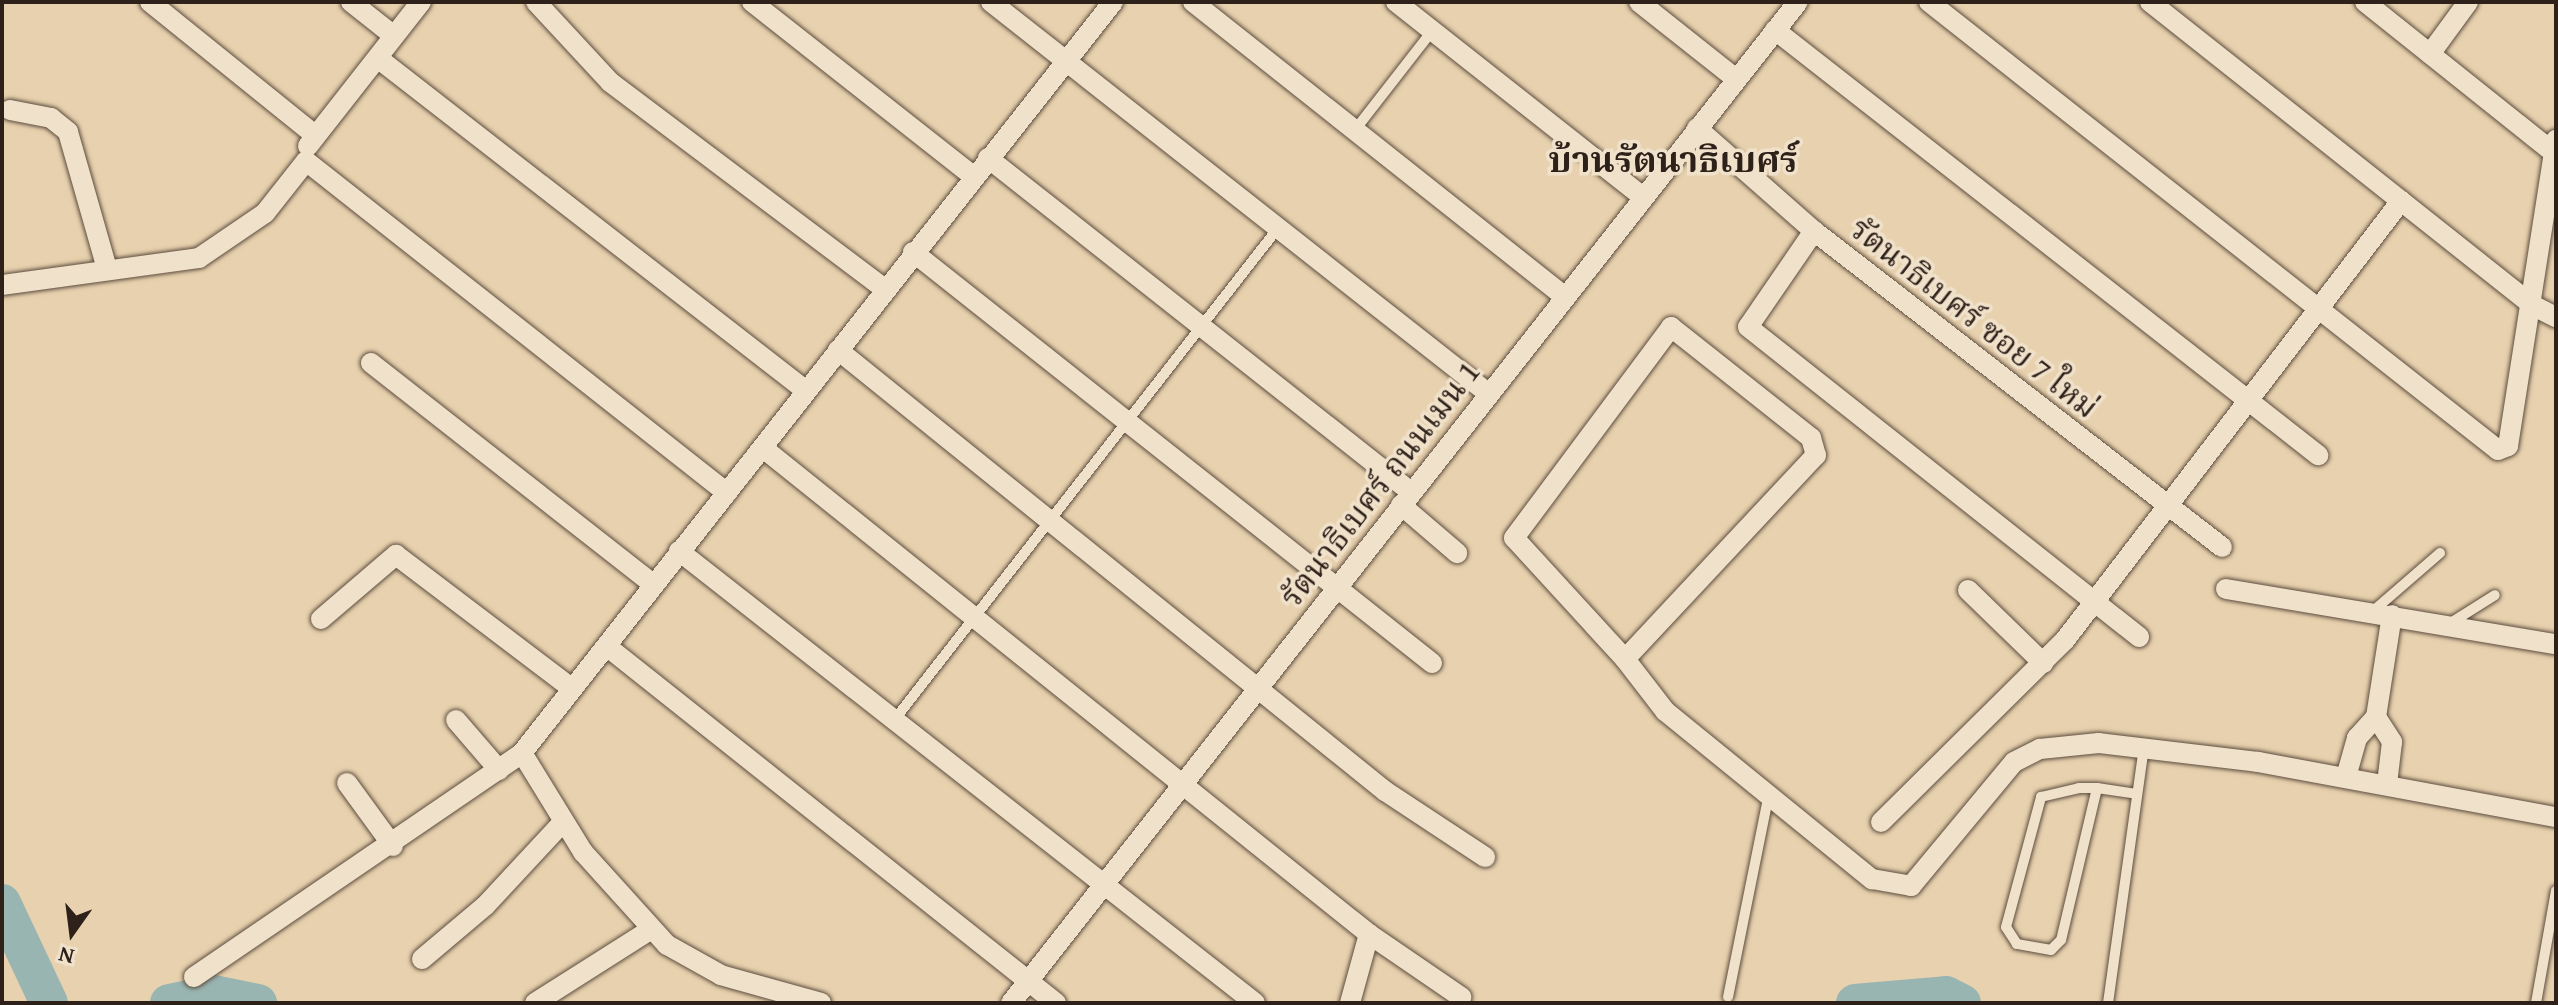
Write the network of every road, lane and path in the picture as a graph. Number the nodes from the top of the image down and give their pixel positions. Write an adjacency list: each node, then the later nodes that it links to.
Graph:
1 (150, 2): 26 (street)
2 (351, 2): 18 (street)
3 (421, 2): 18 (street)
4 (536, 2): 38 (street)
5 (752, 2): 30 (street)
6 (991, 2): 21 (street)
7 (1113, 2): 21 (street)
8 (1193, 2): 25 (street)
9 (1396, 2): 17 (street)
10 (1639, 2): 22 (street)
11 (1798, 2): 16 (street, รัตนาธิเบศร์ ถนนเมน 1)
12 (1929, 2): 41 (street)
13 (2150, 2): 32 (street)
14 (2365, 2): 19 (street)
15 (2468, 2): 19 (street)
16 (1775, 30): 22 (street, รัตนาธิเบศร์ ถนนเมน 1); 48 (street)
17 (1432, 31): 25 (lane); 31 (street)
18 (393, 35): 20 (street)
19 (2430, 54): 27 (street)
20 (379, 59): 26 (street); 46 (street)
21 (1065, 60): 28 (street); 33 (street)
22 (1736, 79): 24 (street, รัตนาธิเบศร์ ถนนเมน 1)
23 (10, 110): 36 (street)
24 (1697, 128): 31 (street, รัตนาธิเบศร์ ถนนเมน 1); 34 (street, รัตนาธิเบศร์ ซอย 7 ใหม่)
25 (1355, 130): 39 (street)
26 (316, 136): 29 (street)
27 (2555, 146): 40 (street)
28 (988, 158): 30 (street); 43 (street)
29 (306, 161): 36 (street); 52 (street)
30 (973, 176): 35 (street)
31 (1643, 197): 39 (street, รัตนาธิเบศร์ ถนนเมน 1)
32 (2401, 201): 40 (street); 41 (street)
33 (1278, 228): 43 (lane); 47 (street)
34 (1814, 231): 54 (street, รัตนาธิเบศร์ ซอย 7 ใหม่); 65 (street)
35 (913, 252): 38 (street); 49 (street)
36 (107, 269): 37 (street)
37 (2, 285)
38 (885, 289): 44 (street)
39 (1565, 297): 47 (street, รัตนาธิเบศร์ ถนนเมน 1)
40 (2532, 305): 41 (street); 42 (street)
41 (2321, 306): 48 (street)
42 (2556, 317)
43 (1201, 326): 49 (lane); 53 (street)
44 (838, 350): 46 (street); 55 (street)
45 (371, 363): 60 (street)
46 (805, 390): 50 (street)
47 (1489, 394): 53 (street, รัตนาธิเบศร์ ถนนเมน 1)
48 (2249, 399): 51 (street); 54 (street)
49 (1124, 420): 55 (lane); 62 (street)
50 (763, 448): 52 (street); 67 (street)
51 (2318, 455)
52 (727, 493): 57 (street)
53 (1406, 499): 58 (street); 62 (street, รัตนาธิเบศร์ ถนนเมน 1)
54 (2169, 508): 56 (street, รัตนาธิเบศร์ ซอย 7 ใหม่); 65 (street)
55 (1048, 518): 67 (lane); 76 (street)
56 (2222, 547)
57 (679, 551): 60 (street); 79 (street)
58 (1457, 553)
59 (2440, 553): 66 (lane)
60 (653, 584): 72 (street)
61 (2226, 589): 66 (street)
62 (1335, 590): 74 (street); 76 (street, รัตนาธิเบศร์ ถนนเมน 1)
63 (1968, 590): 75 (street)
64 (2495, 595): 69 (lane)
65 (2094, 601): 70 (street); 75 (street)
66 (2382, 614): 69 (street); 78 (street)
67 (972, 617): 79 (lane); 87 (street)
68 (321, 619): 77 (street)
69 (2447, 625): 71 (street)
70 (2139, 637)
71 (2556, 644)
72 (609, 648): 77 (street); 102 (street)
73 (1625, 659): 73 (street); 90 (street)
74 (1432, 663)
75 (2043, 663): 93 (street)
76 (1259, 687): 87 (street, รัตนาธิเบศร์ ถนนเมน 1); 95 (street)
77 (571, 688): 82 (street)
78 (2376, 717): 84 (street); 86 (street)
79 (895, 719): 96 (street)
80 (456, 720): 83 (street)
81 (2144, 747): 84 (street); 89 (lane); 90 (street)
82 (522, 753): 83 (street); 92 (street)
83 (499, 770): 94 (street)
84 (2346, 777): 86 (street)
85 (347, 783): 94 (street)
86 (2387, 784): 91 (street)
87 (1182, 786): 96 (street, รัตนาธิเบศร์ ถนนเมน 1); 99 (street)
88 (2097, 788): 88 (lane); 89 (lane)
89 (2137, 794): 111 (lane)
90 (1768, 799): 104 (lane)
91 (2556, 817)
92 (563, 822): 98 (street); 100 (street)
93 (1881, 822)
94 (393, 846): 101 (street)
95 (1485, 857)
96 (1106, 883): 102 (street, รัตนาธิเบศร์ ถนนเมน 1); 109 (street)
97 (2556, 891): 112 (lane)
98 (650, 930): 105 (street); 106 (street)
99 (1369, 934): 103 (street); 110 (street)
100 (422, 959)
101 (194, 977)
102 (1028, 982): 107 (street, รัตนาธิเบศร์ ถนนเมน 1); 108 (street)
103 (1461, 997)
104 (1728, 997)
105 (535, 1003)
106 (821, 1003)
107 (1011, 1003)
108 (1056, 1003)
109 (1255, 1003)
110 (1350, 1003)
111 (2108, 1003)
112 (2536, 1003)

